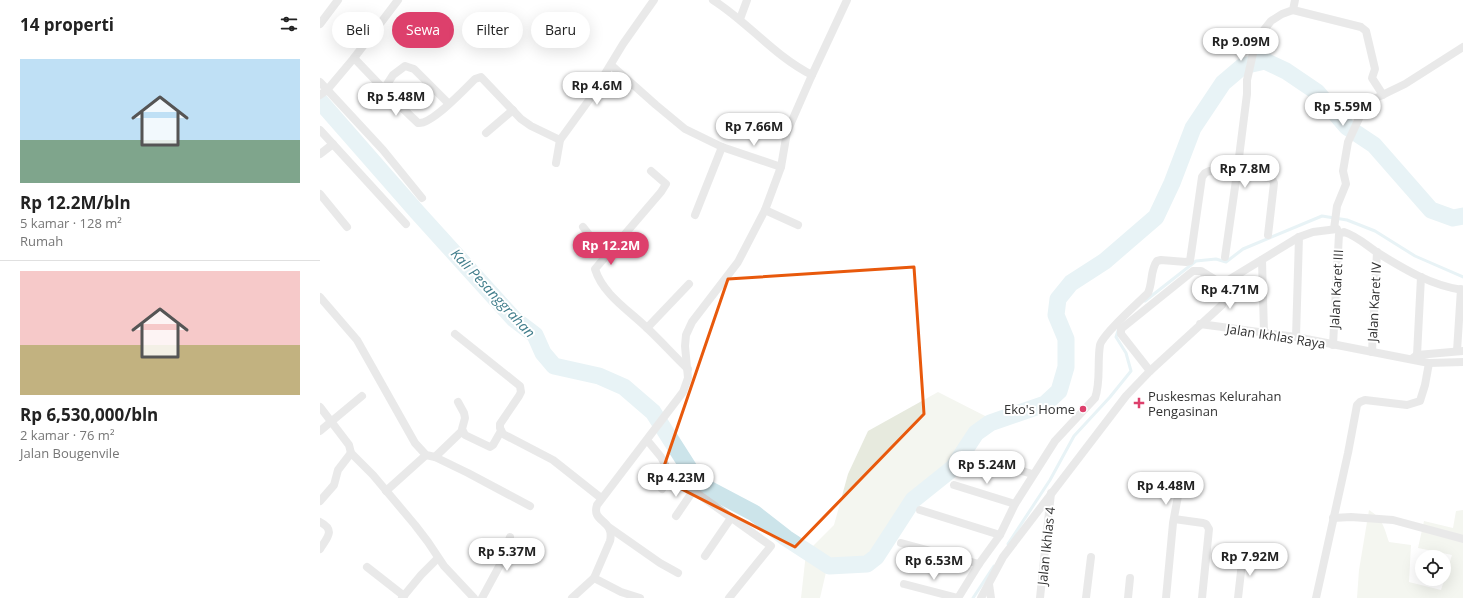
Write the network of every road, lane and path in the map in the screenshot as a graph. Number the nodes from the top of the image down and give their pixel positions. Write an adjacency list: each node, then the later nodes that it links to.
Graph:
1 (338, 0): 10 (street)
2 (398, 0): 12 (street)
3 (654, 0): 13 (street)
4 (713, 0): 9 (street)
5 (747, 0): 9 (street)
6 (847, 0): 14 (street)
7 (1295, 0): 8 (street)
8 (1293, 10): 18 (street); 30 (street)
9 (740, 19): 14 (street)
10 (320, 24)
11 (1463, 47): 18 (street, Jalan Karet III)
12 (354, 58): 16 (street); 17 (street)
13 (611, 65): 23 (street); 25 (street)
14 (812, 75): 28 (street)
15 (320, 82): 17 (street)
16 (384, 89): 19 (street); 19 (street)
17 (323, 92): 32 (street)
18 (1383, 95): 39 (street, Jalan Karet III)
19 (449, 104): 20 (street)
20 (513, 110): 22 (street); 23 (street)
21 (320, 130): 24 (street)
22 (486, 133)
23 (560, 140): 27 (street)
24 (333, 144): 26 (street); 35 (street)
25 (722, 147): 28 (street); 34 (street)
26 (320, 154)
27 (556, 163)
28 (781, 167): 33 (street)
29 (651, 171): 43 (street)
30 (1237, 173): 40 (street); 44 (street); 77 (street)
31 (320, 194): 38 (street)
32 (422, 198)
33 (765, 210): 36 (street); 62 (street)
34 (694, 215)
35 (406, 224)
36 (798, 225)
37 (583, 226): 43 (street)
38 (347, 227)
39 (1336, 229): 41 (street); 42 (street); 56 (street, Jalan Karet III)
40 (1268, 236)
41 (1299, 237): 45 (street); 55 (street)
42 (1376, 252): 46 (street); 58 (street, Jalan Karet IV)
43 (606, 256): 52 (street)
44 (1225, 257)
45 (1262, 260): 48 (street); 53 (street)
46 (1421, 277): 49 (street); 59 (street)
47 (689, 284): 52 (street)
48 (1222, 284): 51 (street); 63 (street)
49 (1462, 290): 57 (street)
50 (320, 296): 73 (street)
51 (1200, 324): 53 (street, Jalan Ikhlas Raya); 63 (street)
52 (647, 328): 62 (street)
53 (1264, 333): 55 (street, Jalan Ikhlas Raya)
54 (455, 334): 70 (street)
55 (1296, 337): 56 (street, Jalan Ikhlas Raya)
56 (1333, 345): 58 (street, Jalan Ikhlas Raya)
57 (1460, 351): 59 (street)
58 (1372, 352): 59 (street, Jalan Ikhlas Raya)
59 (1414, 357): 61 (street, Jalan Ikhlas Raya)
60 (1463, 362): 61 (street, Jalan Ikhlas Raya)
61 (1429, 364): 91 (street)
62 (688, 369): 71 (street)
63 (1150, 371): 82 (street)
64 (362, 396): 67 (street)
65 (458, 402): 69 (street)
66 (320, 407): 67 (street)
67 (331, 421): 68 (street); 72 (street)
68 (320, 431)
69 (462, 431): 70 (street); 74 (street)
70 (501, 431): 84 (street)
71 (647, 440): 76 (street); 84 (street)
72 (351, 453): 80 (street); 85 (street)
73 (426, 455): 74 (street); 80 (street)
74 (435, 457): 87 (street)
75 (978, 457): 77 (street)
76 (670, 474): 79 (street); 81 (street)
77 (1032, 474): 86 (street)
78 (954, 485): 86 (street)
79 (662, 489)
80 (386, 491): 103 (street)
81 (693, 491): 89 (street); 90 (street)
82 (1051, 493): 110 (street); 120 (street, Jalan Ikhlas 4)
83 (1178, 496): 92 (street)
84 (601, 498): 94 (street)
85 (320, 501)
86 (1015, 504): 95 (street)
87 (530, 506)
88 (920, 510): 95 (street)
89 (676, 516)
90 (731, 518): 101 (street); 116 (street)
91 (1333, 518): 97 (street); 126 (street)
92 (1174, 519): 123 (street); 124 (street)
93 (320, 522): 99 (street)
94 (610, 528): 106 (street); 107 (street)
95 (1000, 535): 104 (street)
96 (510, 537): 113 (street)
97 (1463, 539)
98 (902, 543): 104 (street)
99 (320, 549)
100 (1242, 554): 125 (street)
101 (705, 556)
102 (1091, 557): 121 (street)
103 (438, 558): 111 (street); 112 (street)
104 (979, 564): 117 (street)
105 (368, 567): 111 (street)
106 (678, 573)
107 (594, 578): 114 (street); 115 (street)
108 (1130, 578): 122 (street)
109 (904, 584): 117 (street)
110 (989, 584): 118 (street); 119 (street)
111 (403, 597)
112 (474, 598)
113 (482, 598)
114 (572, 598)
115 (640, 598)
116 (729, 598)
117 (958, 598)
118 (981, 598)
119 (991, 598)
120 (1040, 598)
121 (1086, 598)
122 (1128, 598)
123 (1166, 598)
124 (1202, 598)
125 (1238, 598)
126 (1316, 598)

